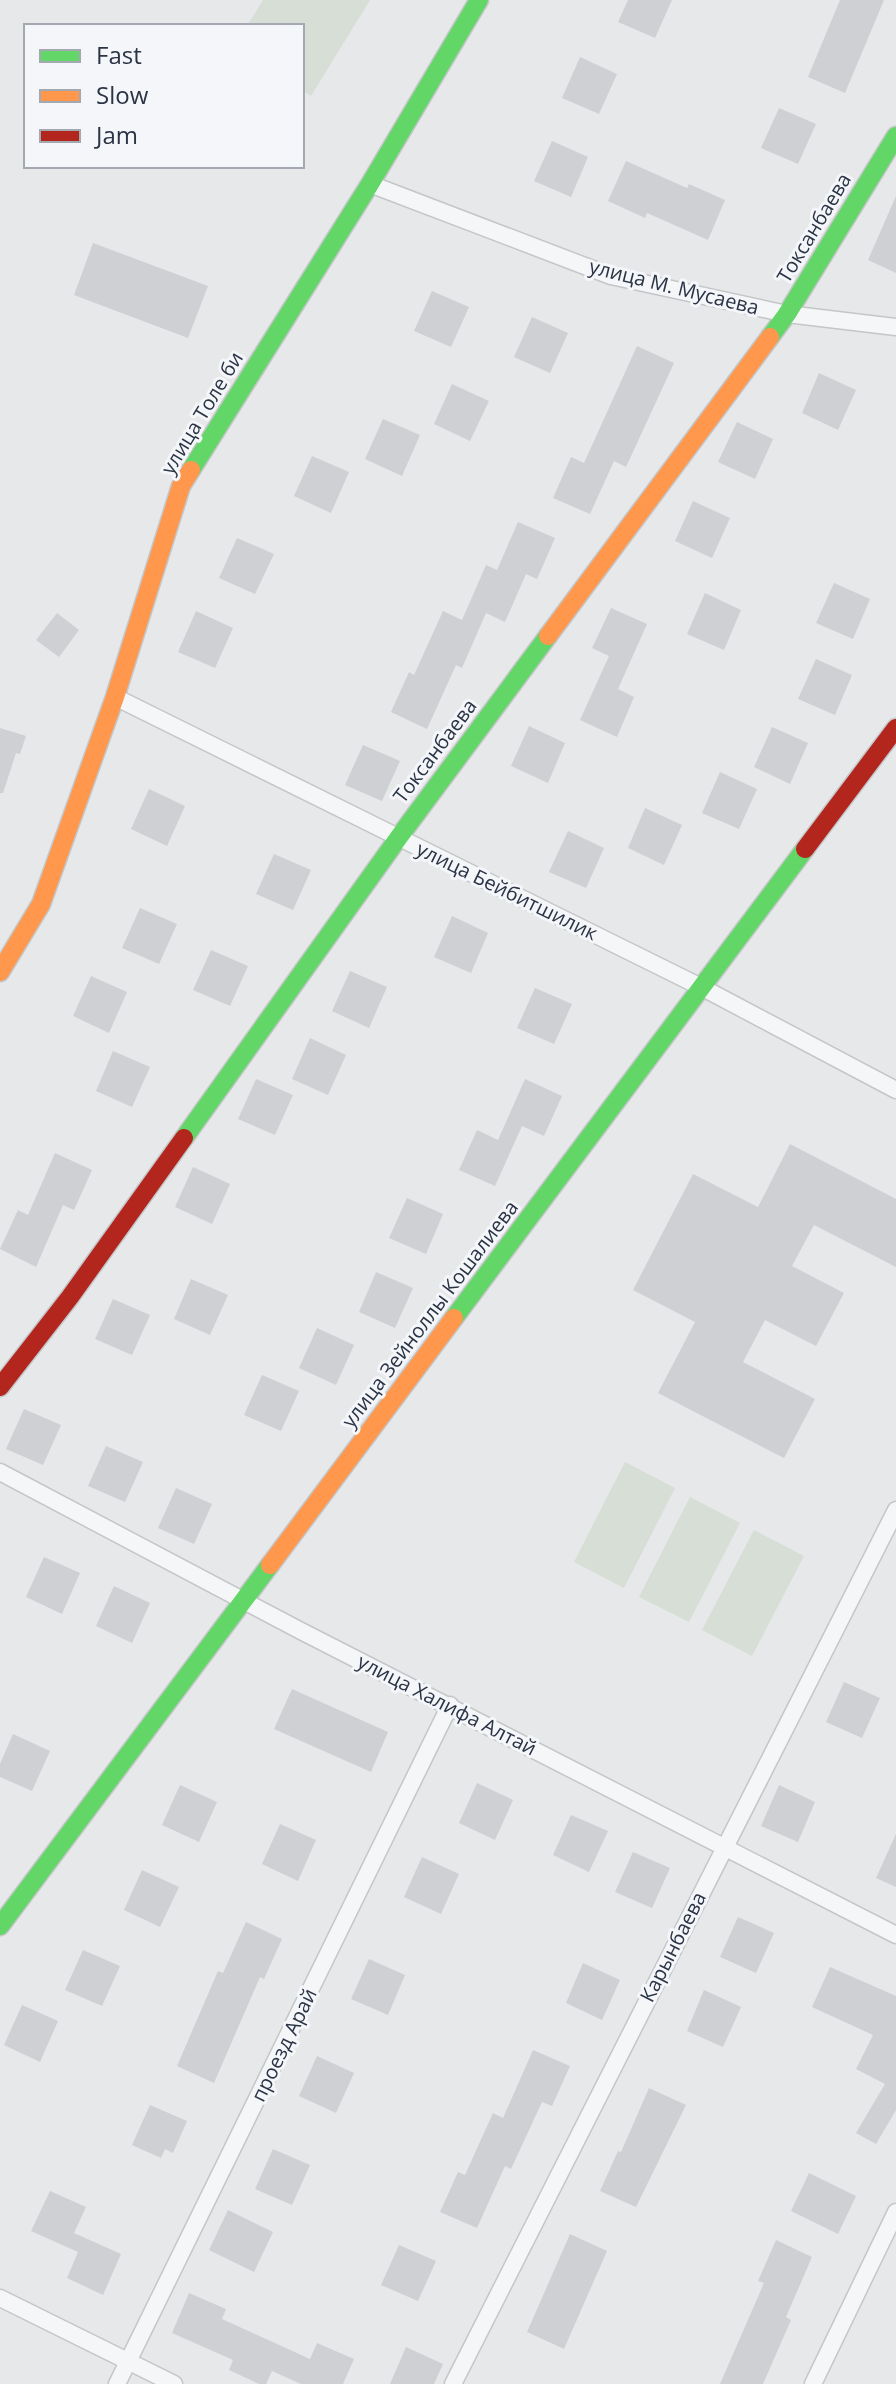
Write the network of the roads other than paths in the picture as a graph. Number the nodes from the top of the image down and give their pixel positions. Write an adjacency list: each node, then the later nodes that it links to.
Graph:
1 (479, 0): 3 (street, улица Толе би)
2 (896, 136): 4 (street, Токсанбаева)
3 (370, 184): 4 (street, улица М. Мусаева); 6 (street, улица Толе би)
4 (787, 314): 5 (street, улица М. Мусаева); 8 (street, Токсанбаева)
5 (896, 327)
6 (115, 697): 8 (street, улица Бейбитшилик); 9 (street, улица Толе би)
7 (896, 728): 10 (street, улица Зейноллы Кошалиева)
8 (399, 837): 10 (street, улица Бейбитшилик); 12 (street, Токсанбаева)
9 (0, 972)
10 (703, 988): 11 (street, улица Бейбитшилик); 15 (street, улица Зейноллы Кошалиева)
11 (896, 1090)
12 (0, 1387)
13 (0, 1472): 15 (street, улица Халифа Алтай)
14 (896, 1510): 17 (street, Карынбаева)
15 (243, 1599): 16 (street, улица Халифа Алтай); 18 (street, улица Зейноллы Кошалиева)
16 (450, 1705): 17 (street, улица Халифа Алтай); 22 (street, проезд Арай)
17 (724, 1847): 19 (street, улица Халифа Алтай); 25 (street, Карынбаева)
18 (0, 1926)
19 (896, 1935)
20 (896, 2212): 26 (street)
21 (0, 2298): 22 (street)
22 (130, 2360): 23 (street, проезд Арай); 24 (street)
23 (117, 2384)
24 (174, 2384)
25 (453, 2384)
26 (813, 2384)

